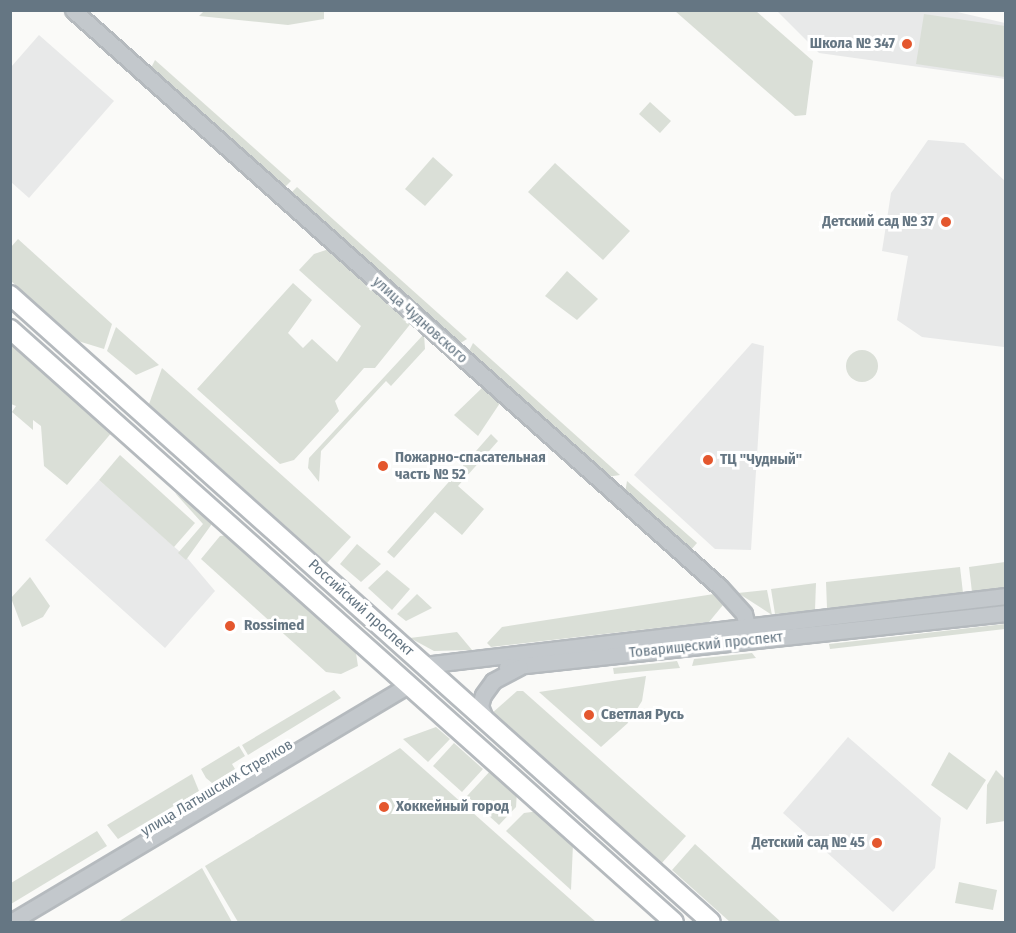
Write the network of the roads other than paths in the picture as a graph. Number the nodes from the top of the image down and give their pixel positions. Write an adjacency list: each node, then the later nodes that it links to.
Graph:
1 (73, 10): 6 (street, улица Чудновского)
2 (10, 296): 8 (main road, Российский проспект)
3 (10, 329): 9 (main road, Российский проспект)
4 (1005, 596): 6 (street, Товарищеский проспект)
5 (1005, 613): 6 (street, Товарищеский проспект)
6 (750, 633): 7 (street, Товарищеский проспект); 8 (street, Товарищеский проспект)
7 (523, 665): 8 (street, Товарищеский проспект); 10 (street)
8 (429, 670): 9 (main road, улица Латышских Стрелков); 10 (main road, Российский проспект)
9 (405, 681): 11 (street, улица Латышских Стрелков); 12 (street, улица Латышских Стрелков); 13 (main road, Российский проспект)
10 (486, 721): 14 (main road, Российский проспект)
11 (10, 913)
12 (11, 922)
13 (674, 922)
14 (711, 922)

